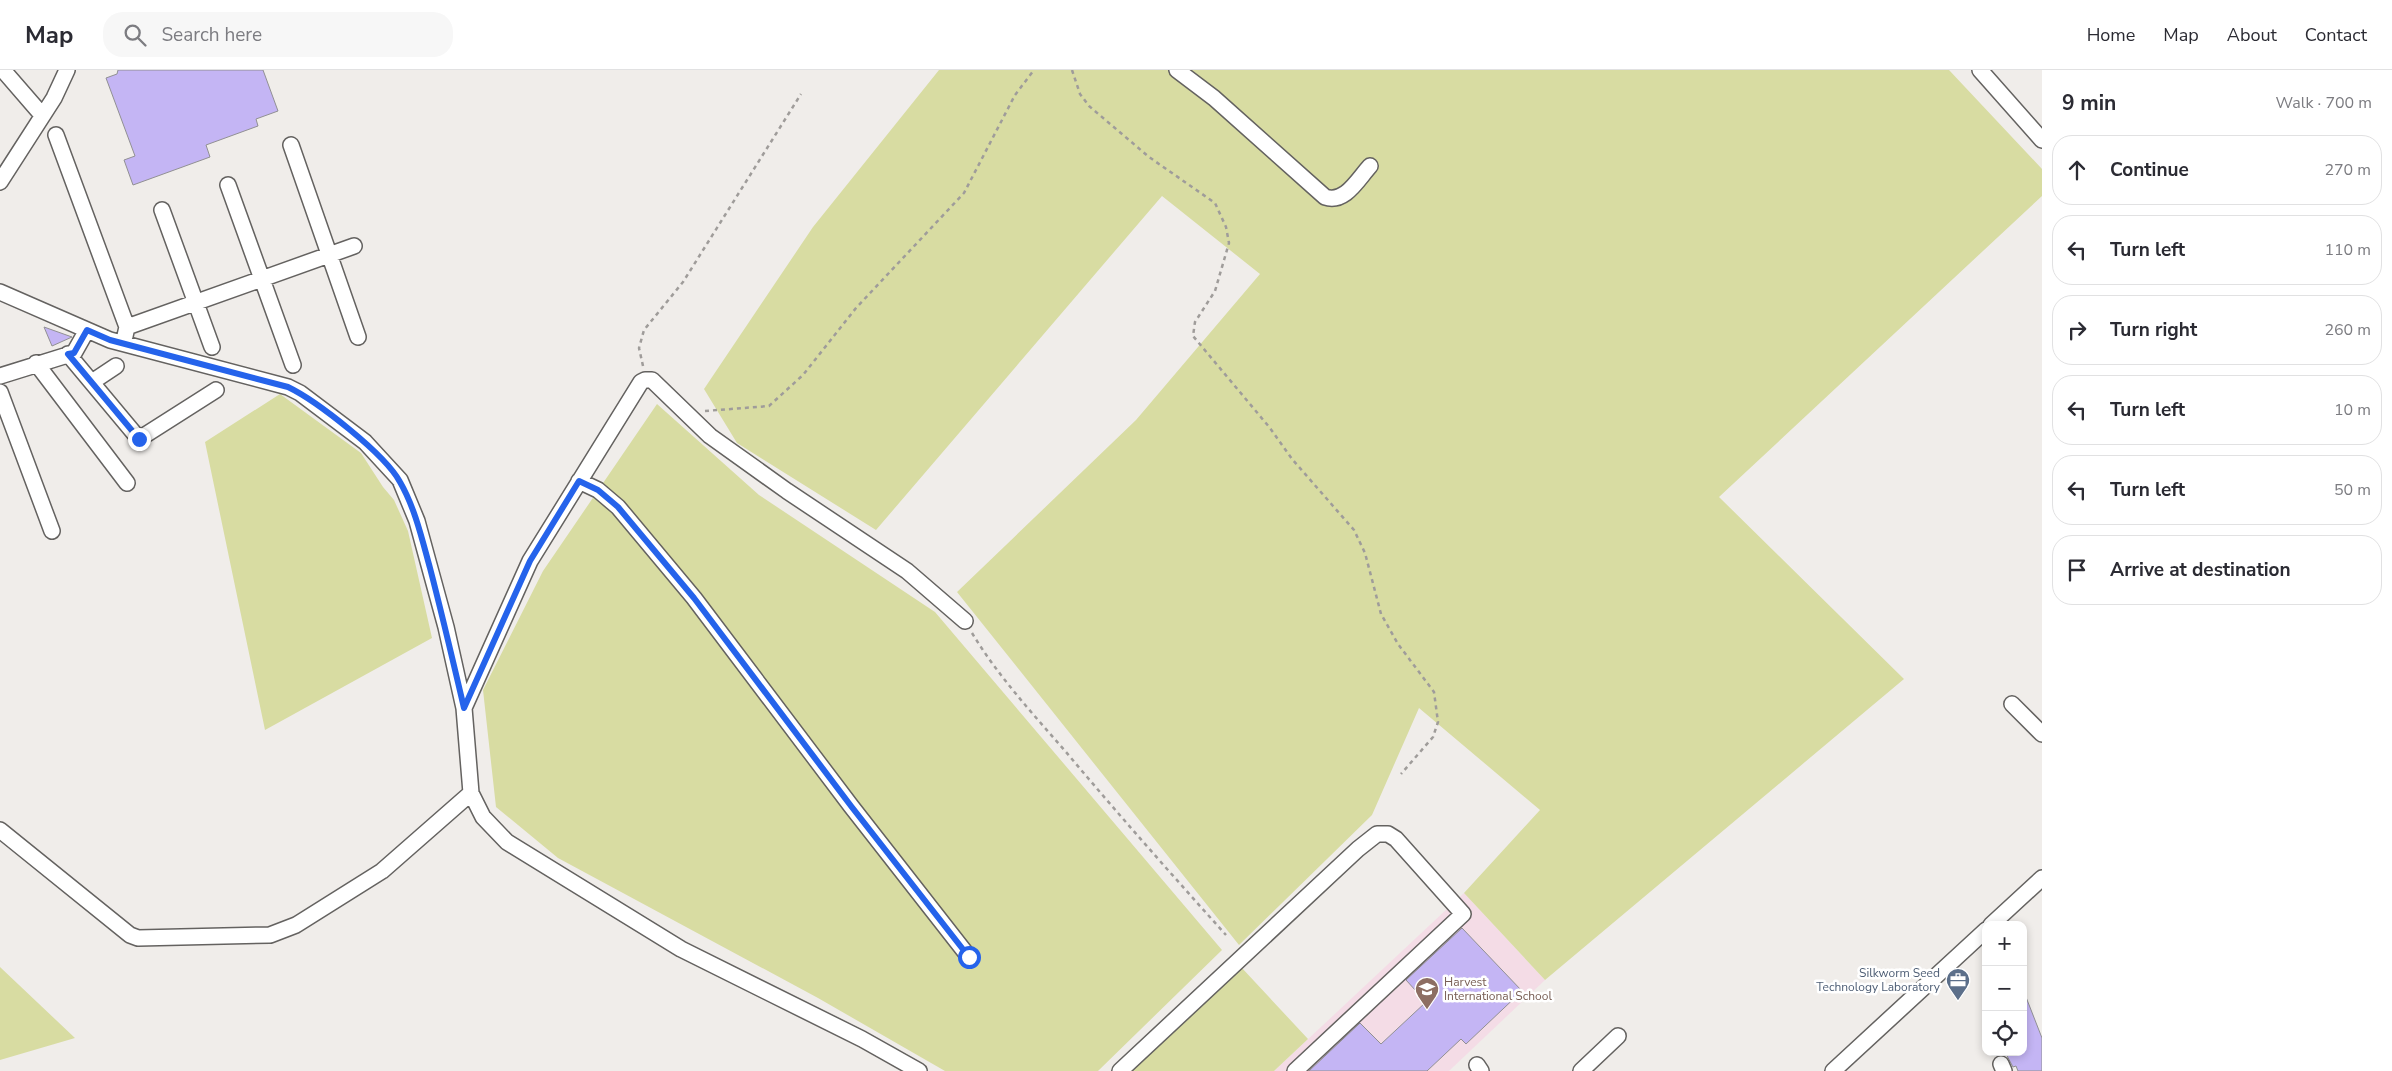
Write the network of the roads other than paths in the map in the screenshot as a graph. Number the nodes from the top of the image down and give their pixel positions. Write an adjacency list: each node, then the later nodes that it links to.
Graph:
1 (2, 70): 5 (street)
2 (68, 70): 5 (street)
3 (1177, 70): 9 (street)
4 (1980, 70): 7 (street)
5 (42, 115): 10 (street)
6 (56, 135): 18 (street)
7 (2042, 140)
8 (291, 144): 14 (street)
9 (1370, 166)
10 (0, 182)
11 (228, 186): 15 (street)
12 (162, 210): 17 (street)
13 (354, 246): 14 (street)
14 (330, 255): 15 (street); 20 (street)
15 (262, 279): 17 (street); 26 (street)
16 (0, 292): 19 (street)
17 (196, 303): 18 (street); 22 (street)
18 (127, 328): 21 (street)
19 (87, 330): 21 (street); 23 (street)
20 (358, 337)
21 (122, 343): 36 (street)
22 (212, 347)
23 (68, 354): 24 (street); 28 (street)
24 (36, 363): 27 (street); 32 (street)
25 (116, 366): 28 (street)
26 (293, 366)
27 (0, 376)
28 (92, 382): 29 (street)
29 (216, 390)
30 (0, 392): 33 (street)
31 (579, 481): 34 (street); 36 (street); 43 (street)
32 (127, 483)
33 (52, 532)
34 (965, 620)
35 (2012, 704): 37 (street)
36 (464, 708): 38 (street)
37 (2042, 734)
38 (471, 793): 39 (street); 45 (street)
39 (0, 830)
40 (2042, 878): 41 (street)
41 (1995, 921)
42 (1982, 934): 49 (street)
43 (969, 957)
44 (1618, 1036): 48 (street)
45 (919, 1071)
46 (1120, 1071): 47 (street)
47 (1295, 1071)
48 (1580, 1071)
49 (1833, 1071)

